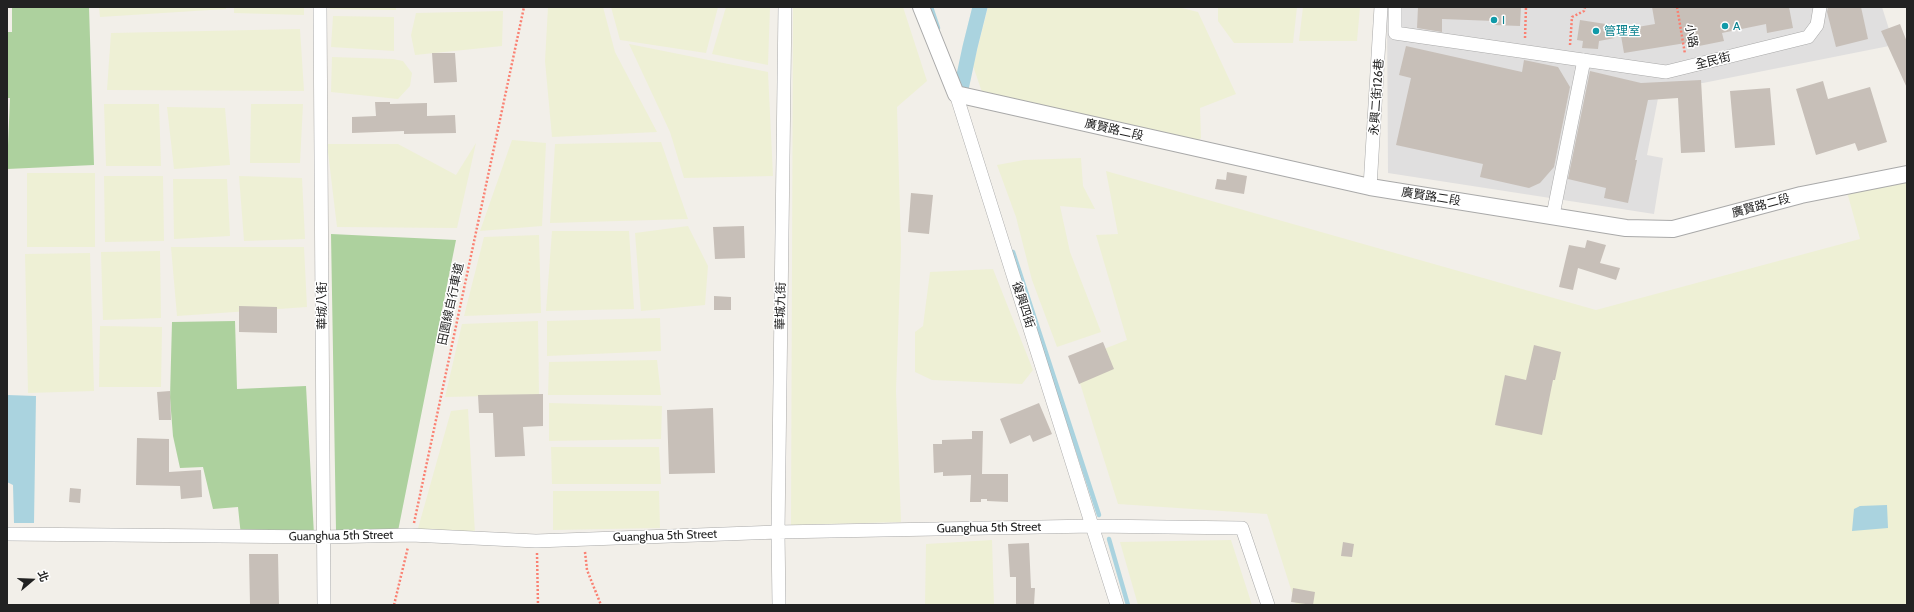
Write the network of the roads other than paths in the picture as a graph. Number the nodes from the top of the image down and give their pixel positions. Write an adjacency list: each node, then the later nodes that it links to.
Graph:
1 (320, 7): 15 (street, 華城八街)
2 (785, 7): 13 (street, 華城九街)
3 (921, 7): 8 (street, 復興四街)
4 (1382, 7): 10 (street, 永興二街126巷)
5 (1396, 7): 7 (street, 全民街)
6 (1820, 7): 7 (street, 全民街)
7 (1584, 60): 11 (street)
8 (956, 94): 10 (street, 廣賢路二段); 12 (street, 復興四街)
9 (1907, 174): 11 (street, 廣賢路二段)
10 (1370, 187): 11 (street, 廣賢路二段)
11 (1552, 215)
12 (1093, 526): 13 (street, Guanghua 5th Street); 18 (street, 復興四街); 19 (street, Guanghua 5th Street)
13 (778, 532): 15 (street, Guanghua 5th Street); 17 (street, 華城九街)
14 (7, 534): 15 (street, Guanghua 5th Street)
15 (324, 537): 16 (street, 華城八街)
16 (324, 605)
17 (779, 605)
18 (1117, 605)
19 (1268, 605)

